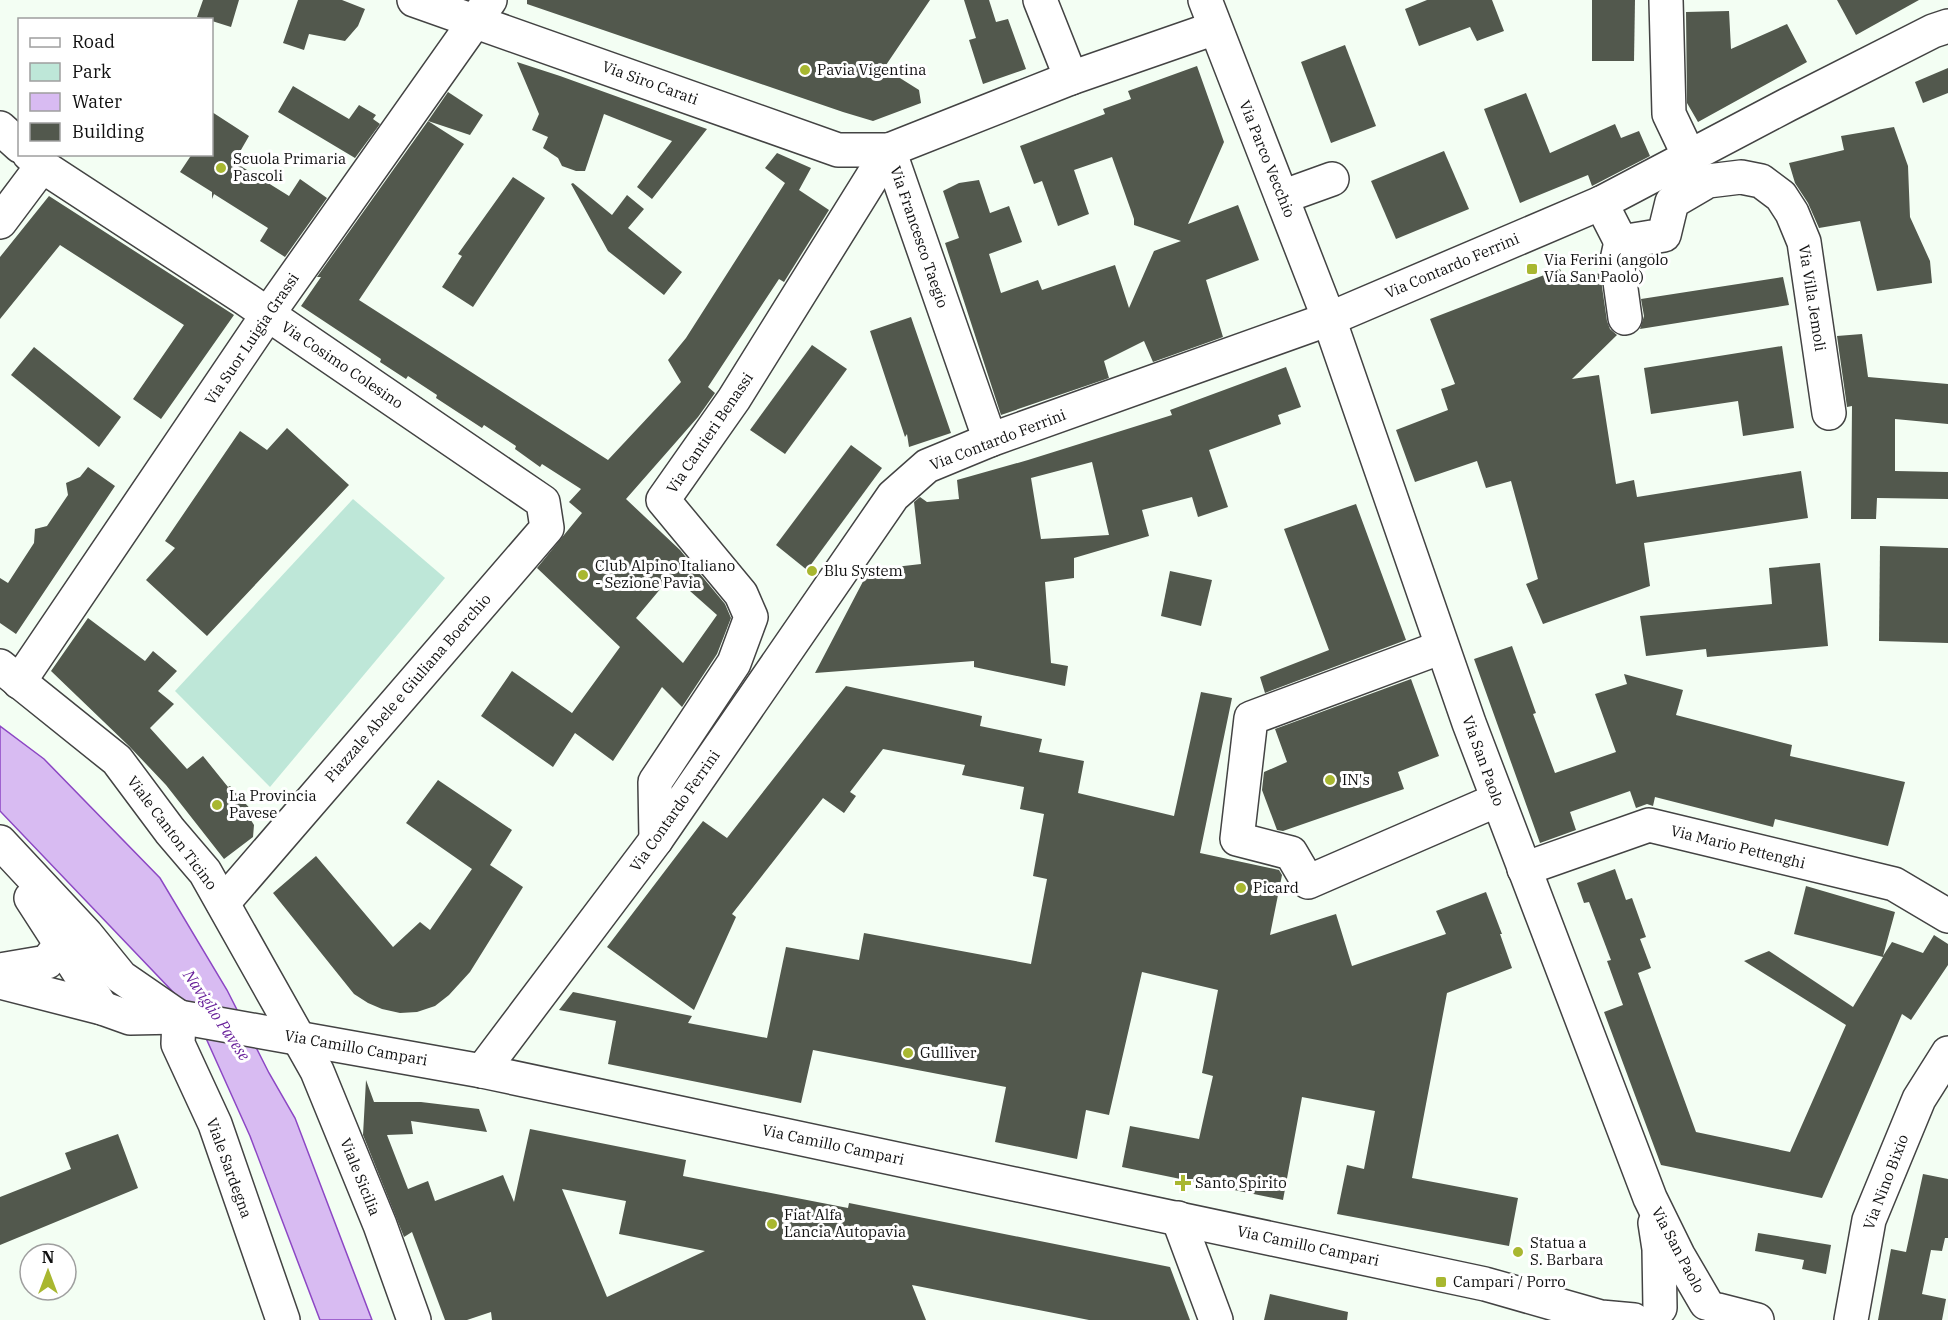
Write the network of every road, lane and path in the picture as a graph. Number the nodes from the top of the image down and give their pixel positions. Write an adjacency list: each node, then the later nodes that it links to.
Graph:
1 (414, 0): 4 (street, Via Siro Carati)
2 (1040, 0): 7 (street)
3 (1666, 0): 12 (street)
4 (483, 10): 10 (street, Via Siro Carati); 18 (street, Via Suor Luigia Grassi)
5 (1210, 14): 7 (street, Via Francesco Taegio); 14 (street, Via Parco Vecchio)
6 (1948, 26): 12 (street, Via Contardo Ferrini)
7 (1071, 78): 10 (street, Via Francesco Taegio)
8 (0, 128): 9 (street, Via Cosimo Colesino)
9 (18, 145)
10 (889, 150): 22 (street, Via Francesco Taegio); 27 (street, Via Cantieri Benassi)
11 (30, 156): 16 (street); 18 (street, Via Cosimo Colesino)
12 (1689, 156): 15 (street, Via Contardo Ferrini)
13 (1332, 179): 14 (street)
14 (1282, 197): 20 (street, Via Parco Vecchio)
15 (1601, 203): 17 (street); 20 (street, Via Contardo Ferrini)
16 (0, 222)
17 (1621, 242): 19 (street); 21 (street, Via Villa Jemoli)
18 (268, 314): 23 (street, Via Cosimo Colesino); 25 (street, Via Suor Luigia Grassi)
19 (1625, 318)
20 (1329, 319): 22 (street, Via Contardo Ferrini); 24 (street, Via San Paolo)
21 (1829, 413)
22 (990, 441): 27 (street, Via Contardo Ferrini)
23 (547, 528): 30 (street, Piazzale Abele e Giuliana Boerchio)
24 (1442, 647): 26 (street, Via San Paolo); 26 (street)
25 (10, 674): 30 (street, Viale Canton Ticino)
26 (1497, 800): 29 (street, Via San Paolo)
27 (656, 840): 39 (street, Via Contardo Ferrini)
28 (2, 843): 32 (street); 36 (street)
29 (1524, 869): 31 (street, Via Mario Pettenghi); 40 (street, Via San Paolo)
30 (223, 903): 37 (street, Viale Canton Ticino)
31 (1948, 916)
32 (61, 944): 33 (street); 35 (street)
33 (0, 970)
34 (0, 982): 35 (street)
35 (102, 1008): 36 (street)
36 (179, 1017): 37 (street, Via Camillo Campari); 45 (street, Viale Sardegna)
37 (299, 1038): 39 (street, Via Camillo Campari); 46 (street, Viale Sicilia)
38 (1948, 1053): 50 (street, Via Nino Bixio)
39 (482, 1071): 41 (street, Via Camillo Campari)
40 (1650, 1198): 43 (street, Via San Paolo); 44 (street, Via San Paolo)
41 (1178, 1218): 42 (street, Via Camillo Campari); 47 (street)
42 (1485, 1284): 44 (street, Via Camillo Campari); 48 (street, Via Camillo Campari)
43 (1717, 1311): 44 (street); 49 (street)
44 (1648, 1316)
45 (283, 1320)
46 (414, 1320)
47 (1216, 1320)
48 (1559, 1320)
49 (1756, 1320)
50 (1851, 1320)

